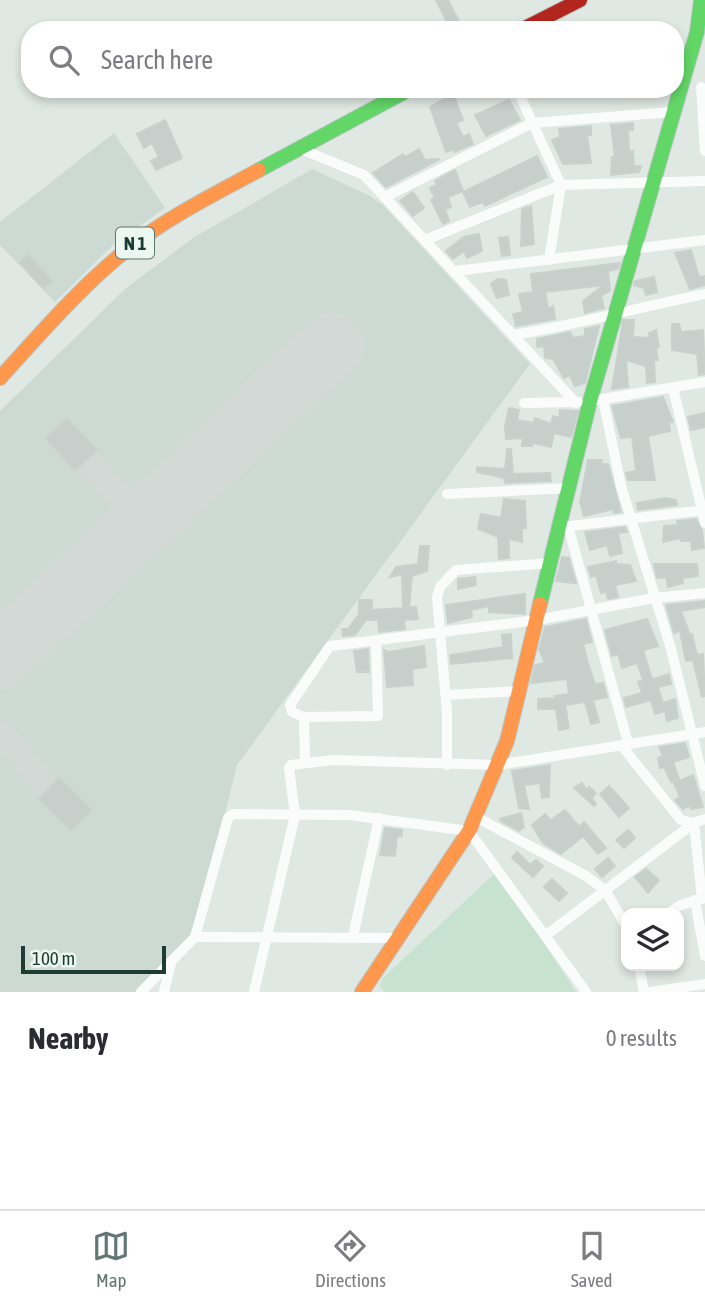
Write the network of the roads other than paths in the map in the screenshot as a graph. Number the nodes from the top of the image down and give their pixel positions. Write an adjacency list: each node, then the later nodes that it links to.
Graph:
1 (580, 0): 3 (main road)
2 (701, 0): 4 (main road)
3 (539, 21)
4 (684, 73)
5 (703, 87): 6 (street); 13 (street)
6 (684, 89)
7 (394, 98): 12 (main road, N 1)
8 (521, 98): 11 (street)
9 (676, 98): 10 (main road)
10 (672, 112): 11 (street); 15 (main road)
11 (532, 123): 16 (street); 17 (street)
12 (301, 149): 17 (street); 26 (main road, N 1)
13 (705, 151)
14 (705, 181): 15 (street)
15 (652, 183): 16 (street); 20 (main road)
16 (561, 185): 18 (street); 21 (street)
17 (385, 197): 18 (street)
18 (425, 240): 22 (street)
19 (705, 240): 20 (street)
20 (634, 250): 21 (street); 24 (main road)
21 (549, 260): 22 (street)
22 (456, 271): 25 (street)
23 (705, 294): 24 (street)
24 (618, 312): 25 (street); 29 (main road)
25 (514, 335): 29 (street)
26 (0, 378)
27 (705, 382): 28 (street)
28 (673, 388): 29 (street); 33 (street)
29 (590, 401): 30 (street); 31 (main road); 34 (street)
30 (524, 403)
31 (570, 488): 32 (street); 36 (main road)
32 (447, 494)
33 (703, 510): 34 (street); 35 (street)
34 (631, 519): 36 (street); 39 (street)
35 (705, 523)
36 (564, 526): 37 (main road); 40 (street)
37 (551, 563): 41 (main road); 42 (street)
38 (705, 593): 39 (street)
39 (654, 598): 40 (street); 48 (street)
40 (591, 611): 41 (street); 49 (street)
41 (537, 620): 42 (street); 44 (main road)
42 (441, 632): 43 (street); 45 (street)
43 (376, 642): 46 (street); 46 (street)
44 (519, 691): 45 (street); 52 (main road)
45 (446, 695): 51 (street)
46 (304, 717): 50 (street)
47 (705, 732): 48 (street)
48 (693, 734): 49 (street); 53 (street)
49 (624, 744): 52 (street); 58 (street)
50 (305, 762): 51 (street); 54 (street)
51 (447, 765): 52 (street)
52 (498, 765): 55 (main road)
53 (705, 786)
54 (295, 815): 56 (street); 64 (street); 67 (street)
55 (476, 817): 59 (main road); 60 (street)
56 (379, 818): 59 (street); 65 (street)
57 (705, 819): 58 (street)
58 (694, 823): 60 (street); 61 (street)
59 (469, 831): 66 (street); 68 (main road)
60 (605, 890): 63 (street); 66 (street)
61 (701, 899): 62 (street); 69 (street)
62 (680, 908)
63 (621, 917)
64 (268, 935): 65 (street); 67 (street); 76 (street)
65 (353, 936): 68 (street)
66 (545, 936): 77 (street)
67 (195, 937): 70 (street)
68 (397, 938): 73 (main road)
69 (705, 956)
70 (171, 963): 74 (street); 75 (street)
71 (640, 971): 78 (street)
72 (705, 984): 79 (street)
73 (367, 990)
74 (141, 992)
75 (164, 992)
76 (254, 992)
77 (586, 992)
78 (644, 992)
79 (650, 992)

